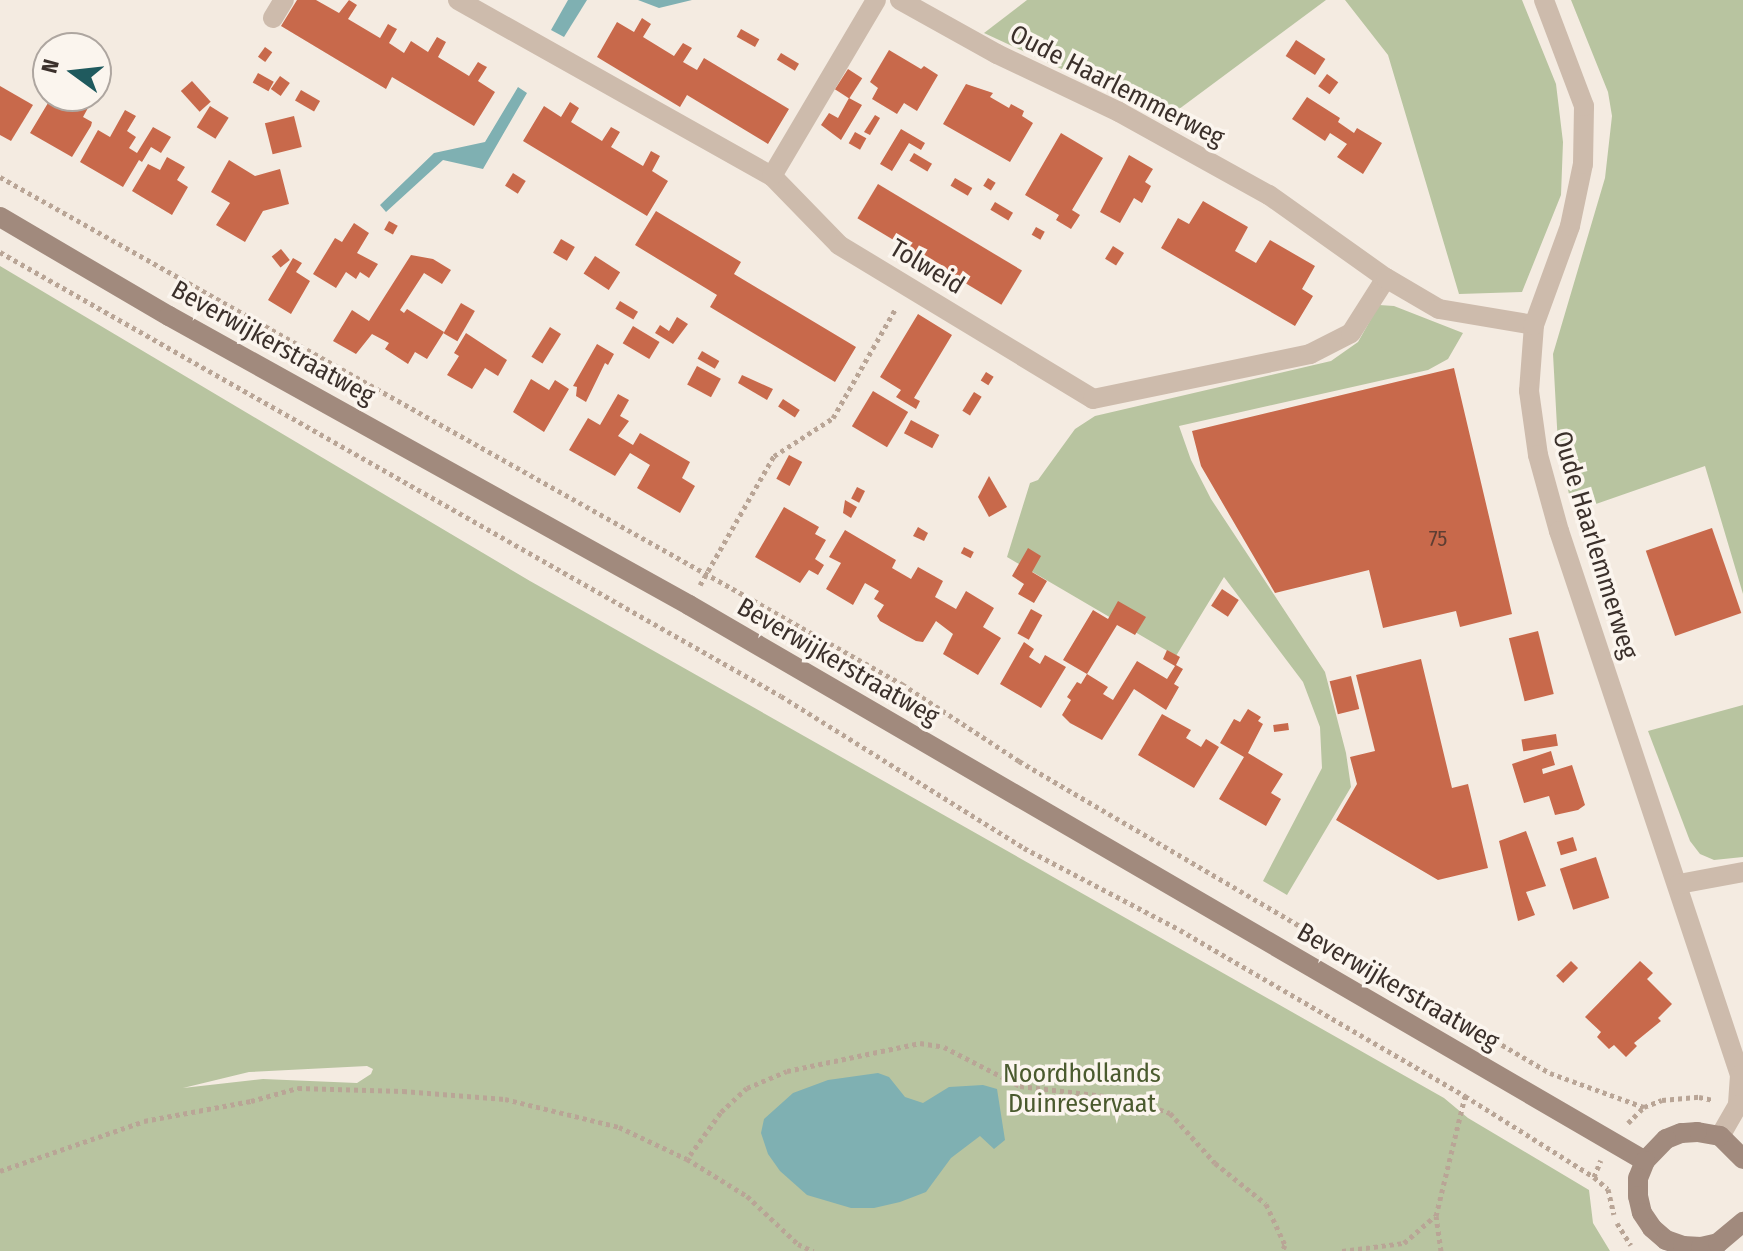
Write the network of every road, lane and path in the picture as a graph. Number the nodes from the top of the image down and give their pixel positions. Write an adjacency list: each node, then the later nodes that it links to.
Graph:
1 (284, 0): 6 (street)
2 (458, 0): 7 (street, Tolweid)
3 (876, 0): 7 (street)
4 (900, 0): 11 (street, Oude Haarlemmerweg)
5 (1544, 0): 13 (street)
6 (273, 18)
7 (772, 176): 12 (street, Tolweid)
8 (0, 177): 14 (path, Beverwijkerstraatweg)
9 (0, 217): 22 (main road, Beverwijkerstraatweg)
10 (0, 252): 17 (path)
11 (1386, 278): 12 (street, Tolweid); 13 (street, Oude Haarlemmerweg)
12 (909, 286): 14 (path)
13 (1534, 325): 16 (street, Oude Haarlemmerweg)
14 (706, 576): 18 (path, Beverwijkerstraatweg)
15 (1743, 872): 16 (street)
16 (1679, 884): 19 (street, Oude Haarlemmerweg)
17 (1465, 1096): 24 (path); 25 (path)
18 (1644, 1107)
19 (1720, 1136): 21 (main road); 22 (main road)
20 (690, 1155): 28 (path)
21 (1743, 1159)
22 (1645, 1161): 26 (main road)
23 (0, 1171): 27 (path)
24 (1594, 1177)
25 (1436, 1216): 29 (path); 30 (path)
26 (1743, 1222)
27 (813, 1251)
28 (1282, 1251)
29 (1342, 1251)
30 (1441, 1251)

